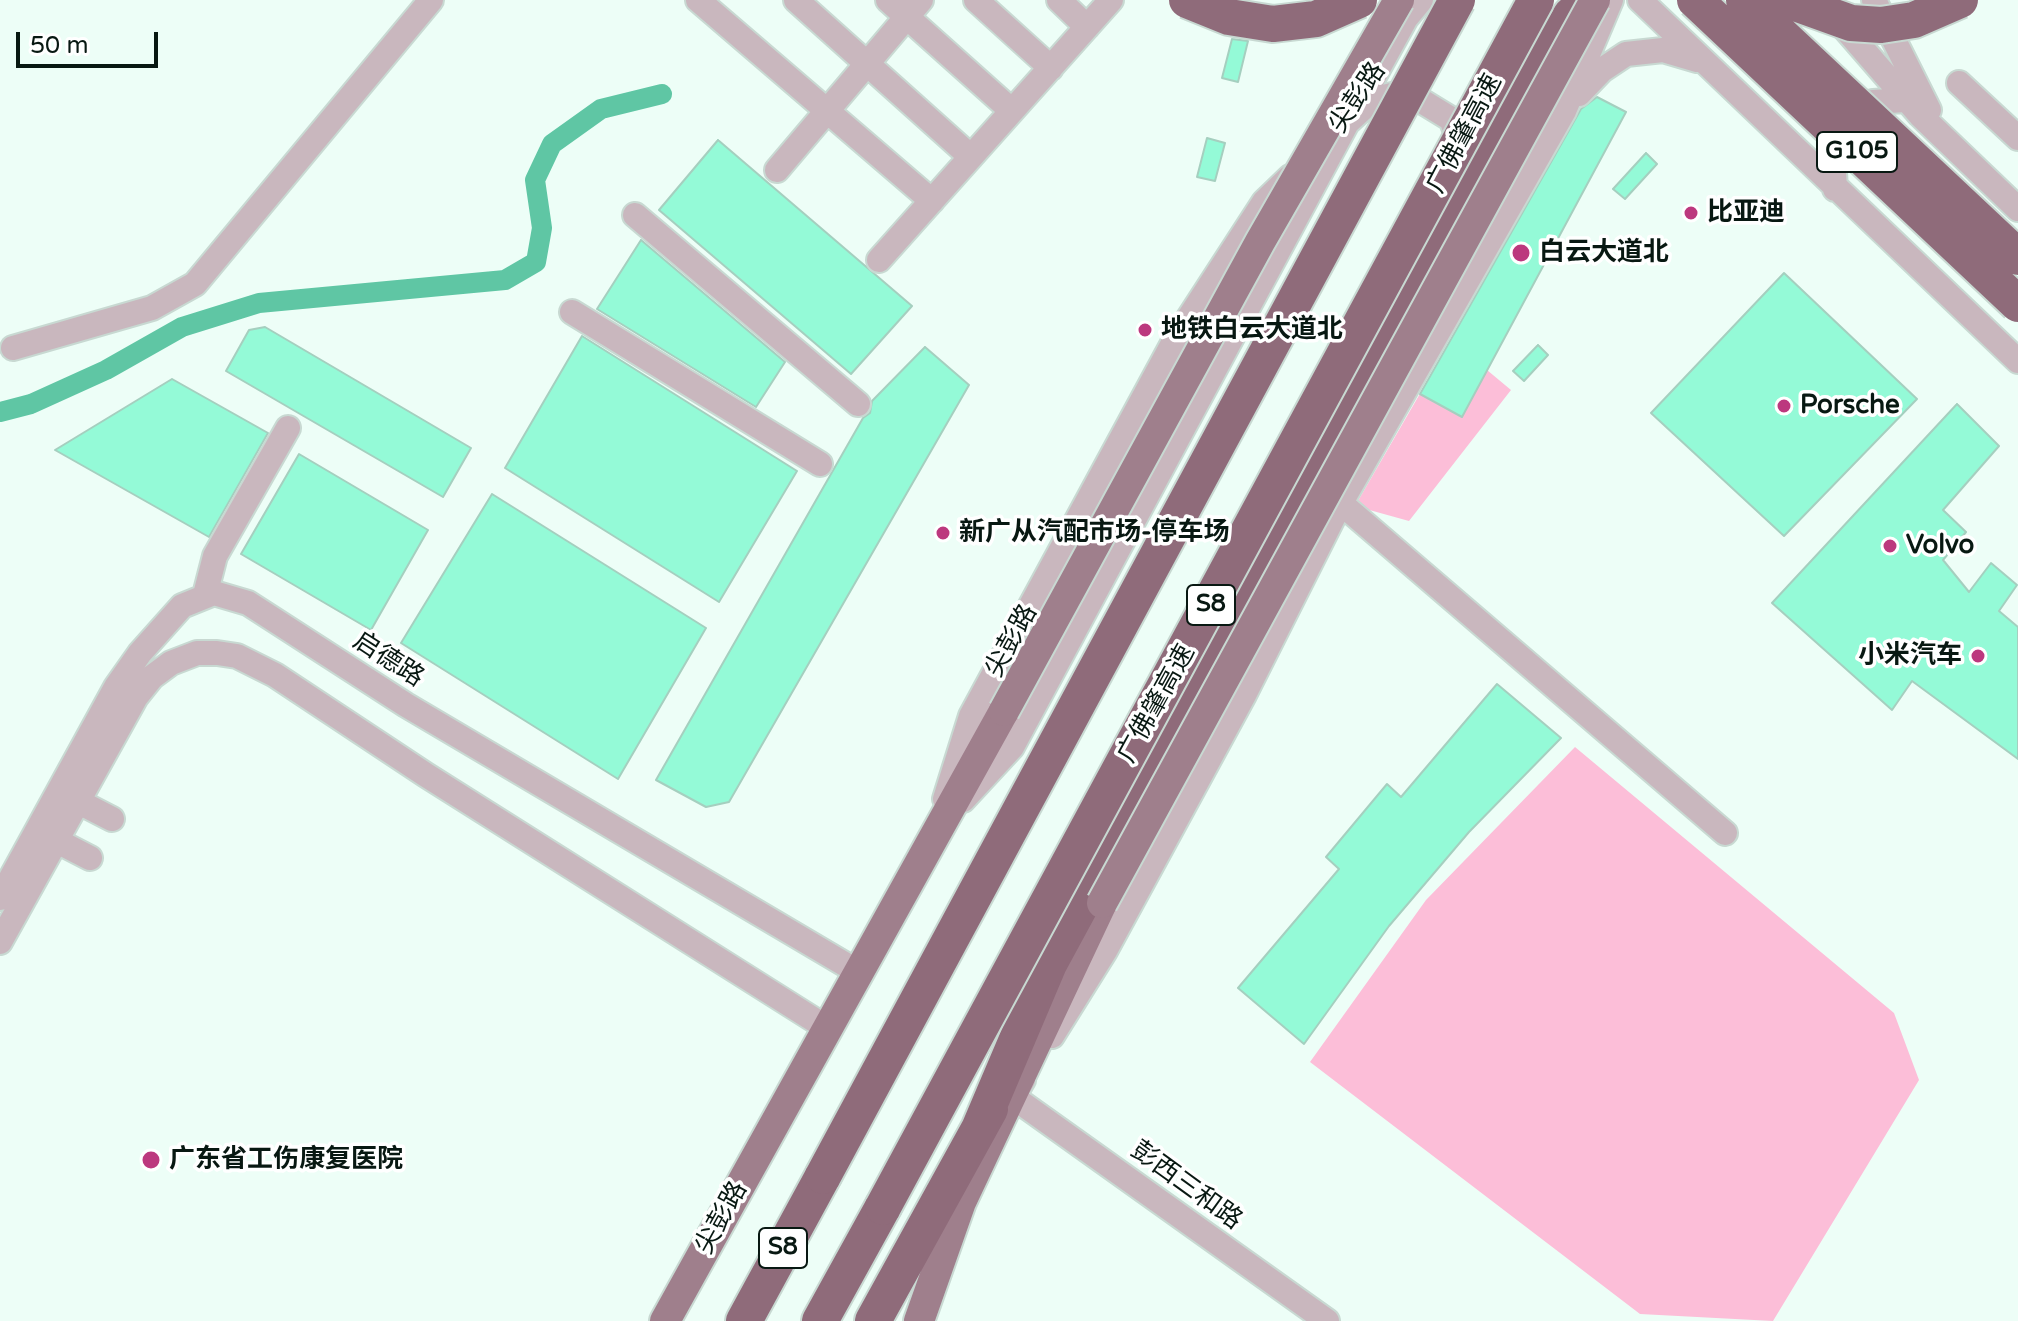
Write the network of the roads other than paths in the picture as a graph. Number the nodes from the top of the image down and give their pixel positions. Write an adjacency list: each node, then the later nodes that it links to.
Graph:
1 (431, 0): 49 (street)
2 (698, 0): 33 (street)
3 (796, 0): 29 (street)
4 (888, 0): 26 (street)
5 (976, 0): 30 (street)
6 (1059, 0): 27 (street)
7 (1111, 0): 27 (street)
8 (1187, 0): 9 (highway, bridge)
9 (1359, 0)
10 (1429, 0): 25 (street)
11 (1457, 0): 70 (highway, S8, bridge)
12 (1536, 0): 71 (highway, 广佛肇高速 / S8, bridge)
13 (1580, 0): 44 (highway)
14 (1595, 0): 63 (main road, bridge)
15 (1611, 0): 35 (street)
16 (1640, 0): 28 (street)
17 (1684, 0): 28 (street)
18 (1695, 0): 47 (highway, G105, bridge)
19 (1744, 0): 45 (highway, G105, bridge)
20 (1787, 0): 24 (highway, bridge)
21 (1820, 0): 32 (street)
22 (1860, 0): 32 (street)
23 (1874, 0): 32 (street)
24 (1960, 0)
25 (1410, 4): 36 (street, 尖彭路); 58 (main road, bridge)
26 (914, 8): 29 (street); 34 (street)
27 (1087, 27): 30 (street)
28 (1705, 63): 35 (street); 40 (street)
29 (867, 64): 33 (street); 38 (street)
30 (1051, 68): 34 (street)
31 (1959, 83): 37 (street)
32 (1910, 94): 40 (street); 42 (street)
33 (827, 111): 39 (street); 41 (street)
34 (1012, 111): 38 (street)
35 (1564, 111): 54 (street)
36 (1347, 123): 44 (street); 58 (street); 58 (street, 尖彭路)
37 (2018, 138)
38 (971, 157): 41 (street)
39 (777, 170)
40 (1835, 189): 50 (street)
41 (932, 201): 46 (street)
42 (2018, 209)
43 (635, 215): 51 (street)
44 (1451, 224): 68 (highway)
45 (2018, 257)
46 (879, 260)
47 (2018, 304)
48 (572, 312): 53 (street)
49 (13, 348)
50 (2018, 361)
51 (858, 404)
52 (288, 428): 55 (street)
53 (820, 464)
54 (1339, 506): 59 (street); 67 (street)
55 (205, 595): 62 (street); 65 (street, 启德路)
56 (79, 802): 57 (street); 60 (street); 66 (street)
57 (112, 819)
58 (935, 832): 65 (main road, 尖彭路)
59 (1725, 833)
60 (57, 841): 61 (street); 64 (street)
61 (90, 858)
62 (0, 898)
63 (1102, 903): 67 (main road); 68 (highway)
64 (0, 942)
65 (858, 972): 66 (main road, 尖彭路)
66 (827, 1028): 69 (main road, 尖彭路)
67 (1013, 1097): 73 (main road); 74 (street, 彭西三和路)
68 (979, 1129): 72 (highway)
69 (665, 1321)
70 (744, 1321)
71 (820, 1321)
72 (873, 1321)
73 (919, 1321)
74 (1327, 1321)

